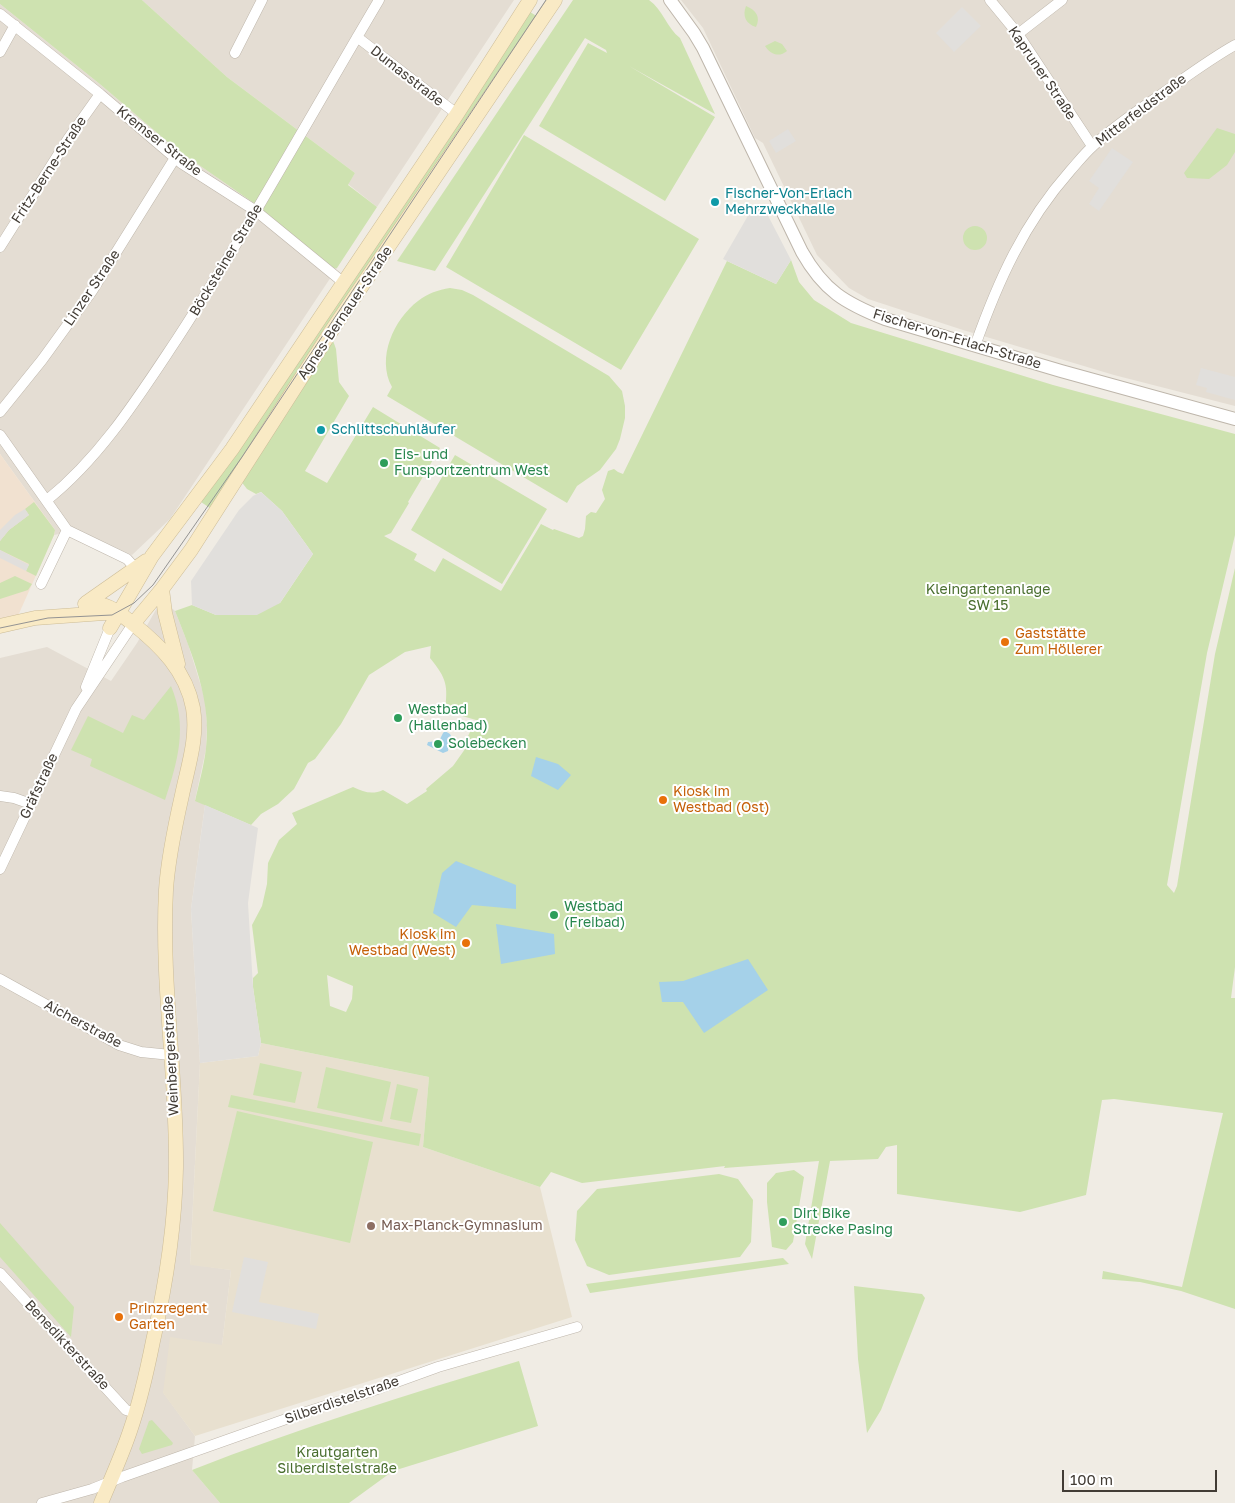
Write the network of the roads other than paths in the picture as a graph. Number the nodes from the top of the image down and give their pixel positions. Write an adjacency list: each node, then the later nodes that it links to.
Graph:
1 (262, 0): 14 (street)
2 (379, 0): 11 (street, Böcksteiner Straße)
3 (530, 0): 16 (main road, Agnes-Bernauer-Straße)
4 (555, 0): 31 (main road, Agnes-Bernauer-Straße)
5 (670, 0): 22 (street, Fischer-von-Erlach-Straße)
6 (990, 0): 10 (street, Kapruner Straße)
7 (1062, 0): 10 (street)
8 (0, 14): 9 (street, Kremser Straße)
9 (16, 25): 13 (street); 15 (street, Kremser Straße)
10 (1018, 34): 17 (street, Kapruner Straße)
11 (357, 38): 16 (street, Dumasstraße); 19 (street, Böcksteiner Straße)
12 (1235, 44): 17 (street, Mitterfeldstraße)
13 (0, 52)
14 (235, 53)
15 (100, 94): 18 (street, Kremser Straße); 20 (street, Fritz-Berne-Straße)
16 (458, 114): 21 (main road, Agnes-Bernauer-Straße)
17 (1092, 146): 22 (street, Mitterfeldstraße)
18 (175, 158): 19 (street, Kremser Straße); 23 (street, Linzer Straße)
19 (256, 210): 21 (street, Kremser Straße); 26 (street, Böcksteiner Straße)
20 (0, 247)
21 (344, 283): 28 (main road, Agnes-Bernauer-Straße)
22 (975, 346): 24 (street, Fischer-von-Erlach-Straße)
23 (0, 412)
24 (1235, 419)
25 (0, 435): 26 (street)
26 (47, 500): 27 (street)
27 (67, 530): 29 (street); 30 (street)
28 (152, 556): 29 (main road, Agnes-Bernauer-Straße); 33 (main road, Agnes-Bernauer-Straße)
29 (136, 569): 32 (main road, Agnes-Bernauer-Straße)
30 (41, 584)
31 (162, 590): 35 (main road, Agnes-Bernauer-Straße); 38 (main road)
32 (85, 604): 33 (main road); 34 (main road, Agnes-Bernauer-Straße)
33 (121, 608): 34 (main road); 35 (main road, Weinbergerstraße); 37 (main road, Agnes-Bernauer-Straße)
34 (52, 617): 36 (main road)
35 (133, 624): 37 (main road); 38 (main road, Weinbergerstraße); 39 (street, Gräfstraße)
36 (0, 626)
37 (110, 628): 39 (street, Gräfstraße)
38 (181, 675): 44 (main road, Weinbergerstraße)
39 (79, 704): 41 (street, Gräfstraße)
40 (0, 796): 41 (street)
41 (31, 804): 42 (street, Gräfstraße)
42 (0, 869)
43 (0, 979): 44 (street, Aicherstraße)
44 (171, 1054): 47 (main road, Weinbergerstraße)
45 (0, 1273): 47 (street, Benedikterstraße)
46 (577, 1327): 48 (street, Silberdistelstraße)
47 (136, 1413): 48 (main road, Weinbergerstraße)
48 (110, 1483): 49 (street, Silberdistelstraße); 50 (main road, Weinbergerstraße)
49 (42, 1503)
50 (101, 1503)

